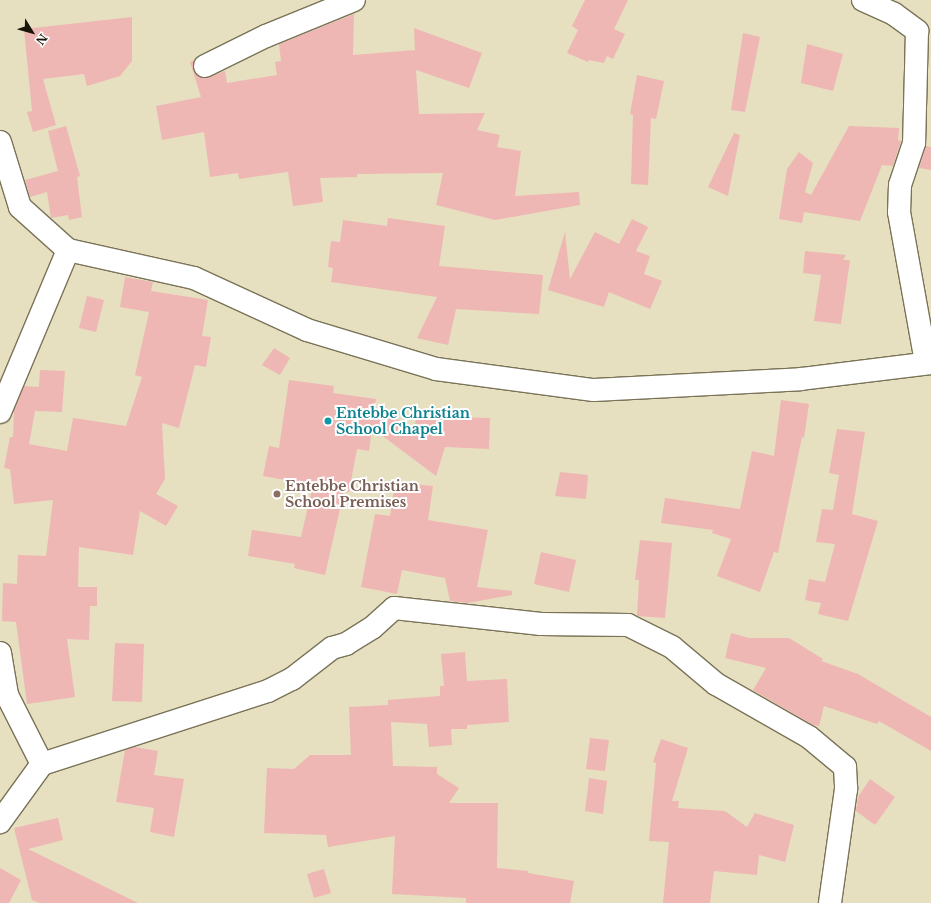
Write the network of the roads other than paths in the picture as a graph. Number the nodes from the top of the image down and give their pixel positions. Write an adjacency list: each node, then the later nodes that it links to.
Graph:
1 (354, 0): 3 (street)
2 (863, 0): 6 (street)
3 (205, 66)
4 (0, 142): 5 (street)
5 (68, 250): 6 (street); 7 (street)
6 (929, 362)
7 (0, 412)
8 (0, 653): 9 (street)
9 (42, 764): 10 (street); 11 (street)
10 (0, 822)
11 (830, 903)

